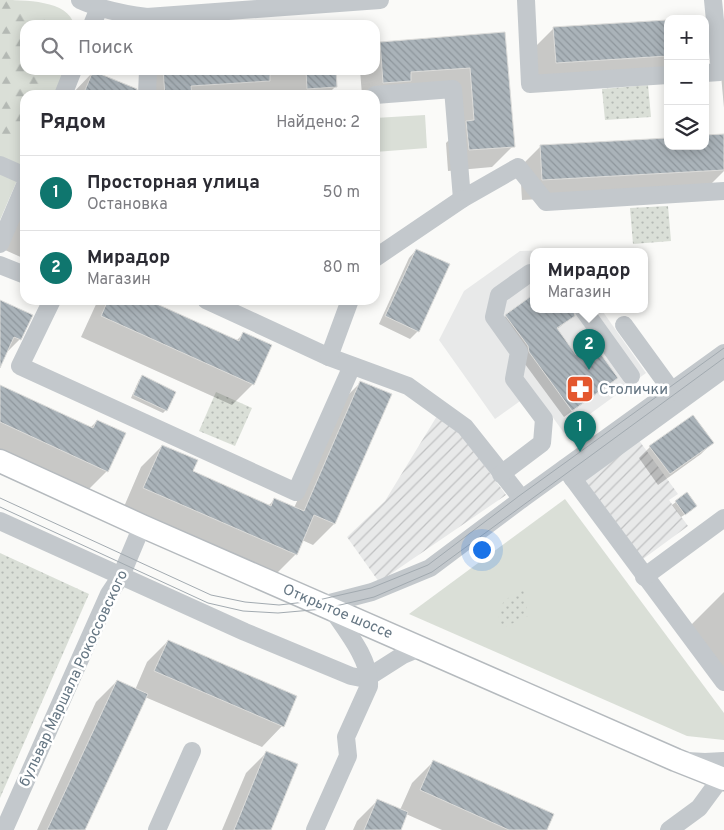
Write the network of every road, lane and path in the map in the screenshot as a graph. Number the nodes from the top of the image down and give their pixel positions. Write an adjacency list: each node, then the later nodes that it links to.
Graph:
1 (80, 0): 7 (street)
2 (380, 0): 5 (street)
3 (526, 0): 14 (street)
4 (713, 0): 11 (street)
5 (324, 2): 10 (street)
6 (132, 7): 7 (street); 9 (street)
7 (99, 8): 8 (street)
8 (94, 20)
9 (147, 20)
10 (157, 20)
11 (709, 73)
12 (71, 75): 15 (street)
13 (148, 75): 16 (street)
14 (664, 75)
15 (65, 90)
16 (146, 90)
17 (380, 95): 22 (street)
18 (0, 165): 19 (street)
19 (20, 174)
20 (724, 191): 22 (street)
21 (20, 197): 23 (street)
22 (462, 199): 24 (street)
23 (0, 244)
24 (380, 255)
25 (0, 265): 26 (street)
26 (20, 273)
27 (530, 273): 40 (street)
28 (50, 305): 35 (street)
29 (217, 305): 34 (street)
30 (348, 305): 34 (street)
31 (586, 313): 37 (street)
32 (624, 324): 38 (street)
33 (724, 353): 38 (street)
34 (329, 357): 35 (street)
35 (352, 366): 40 (street)
36 (724, 369): 41 (street)
37 (631, 376)
38 (672, 391): 41 (street)
39 (0, 461): 45 (main road, Открытое шоссе)
40 (501, 474): 42 (street)
41 (569, 474): 42 (street); 47 (street)
42 (522, 499): 48 (street)
43 (723, 520): 47 (street)
44 (0, 522): 46 (street)
45 (142, 526): 46 (street, бульвар Маршала Рокоссовского); 48 (main road, Открытое шоссе)
46 (121, 576): 50 (street); 54 (street, бульвар Маршала Рокоссовского)
47 (644, 577): 51 (street)
48 (326, 606): 49 (main road, Открытое шоссе); 50 (street)
49 (426, 650): 50 (street); 53 (main road, Открытое шоссе)
50 (370, 676): 56 (street)
51 (724, 682)
52 (192, 751): 55 (street)
53 (723, 773): 57 (street)
54 (4, 830)
55 (157, 830)
56 (315, 830)
57 (669, 830)

